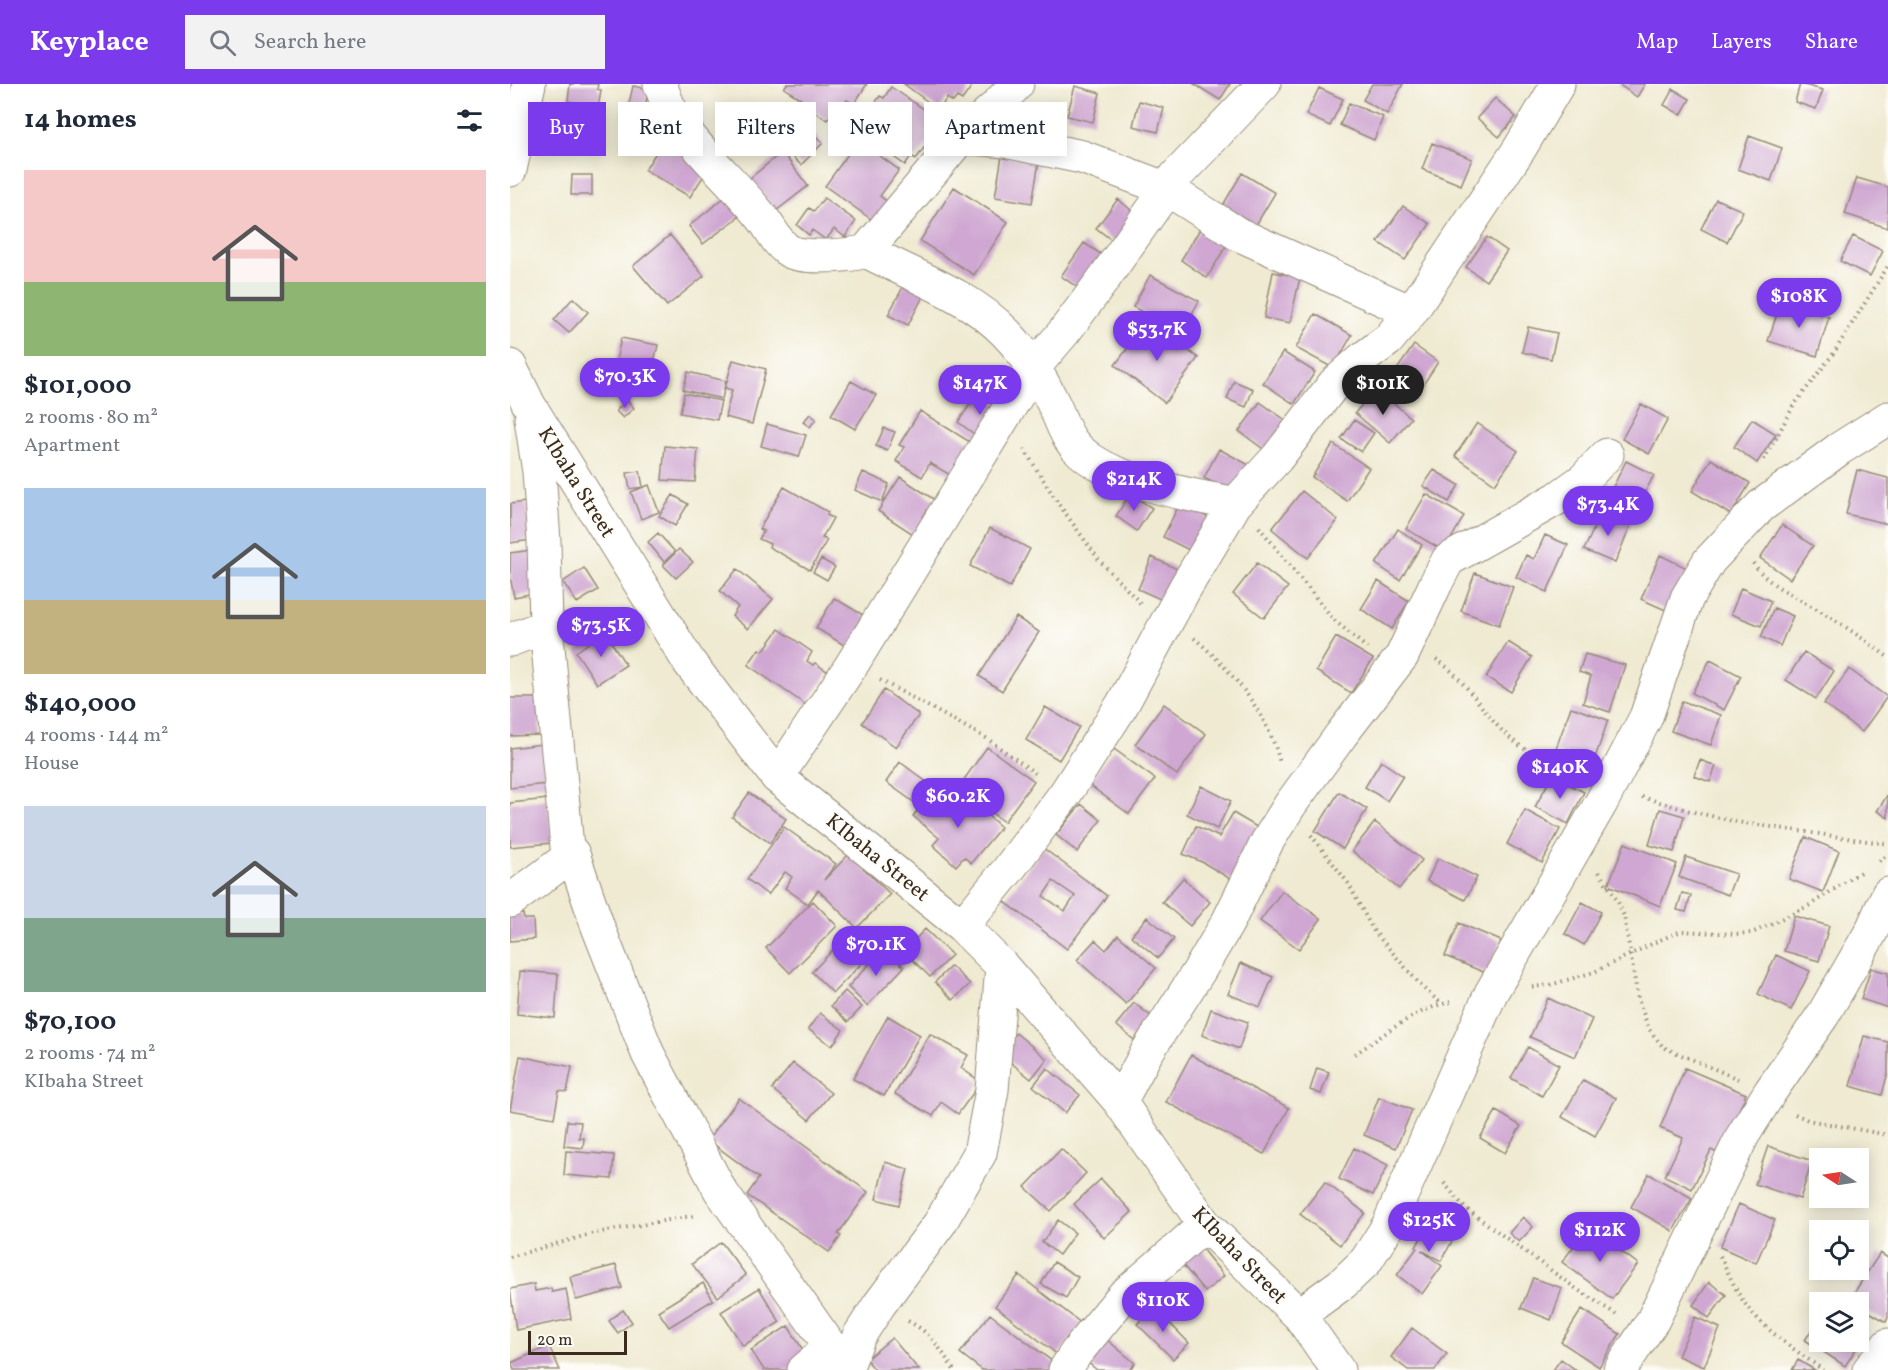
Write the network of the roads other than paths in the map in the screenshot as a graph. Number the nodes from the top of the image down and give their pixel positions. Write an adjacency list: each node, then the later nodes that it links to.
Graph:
1 (529, 84): 9 (street)
2 (660, 84): 11 (street)
3 (1017, 84): 6 (street)
4 (1264, 84): 10 (street)
5 (1558, 84): 12 (street)
6 (1000, 102)
7 (1067, 155): 10 (street)
8 (946, 156): 11 (street)
9 (510, 170)
10 (1167, 189): 12 (street); 14 (street)
11 (866, 251): 14 (street)
12 (1411, 312): 18 (street)
13 (510, 366): 15 (street, KIbaha Street)
14 (1035, 366): 18 (street); 21 (street)
15 (529, 405): 19 (street); 21 (street, KIbaha Street)
16 (1888, 418): 29 (street)
17 (1607, 455): 27 (street)
18 (1237, 502): 25 (street)
19 (546, 626): 20 (street); 22 (street)
20 (510, 640)
21 (777, 777): 25 (street, KIbaha Street)
22 (573, 854): 24 (street); 31 (street)
23 (1888, 894): 35 (street)
24 (510, 901)
25 (962, 926): 26 (street, KIbaha Street)
26 (1002, 966): 27 (street, KIbaha Street); 31 (street)
27 (1120, 1102): 28 (street, KIbaha Street)
28 (1205, 1225): 29 (street, KIbaha Street); 33 (street)
29 (1299, 1315): 34 (street, KIbaha Street)
30 (1888, 1345): 36 (street)
31 (841, 1362): 32 (street)
32 (804, 1370)
33 (1065, 1370)
34 (1338, 1370)
35 (1620, 1370)
36 (1869, 1370)

